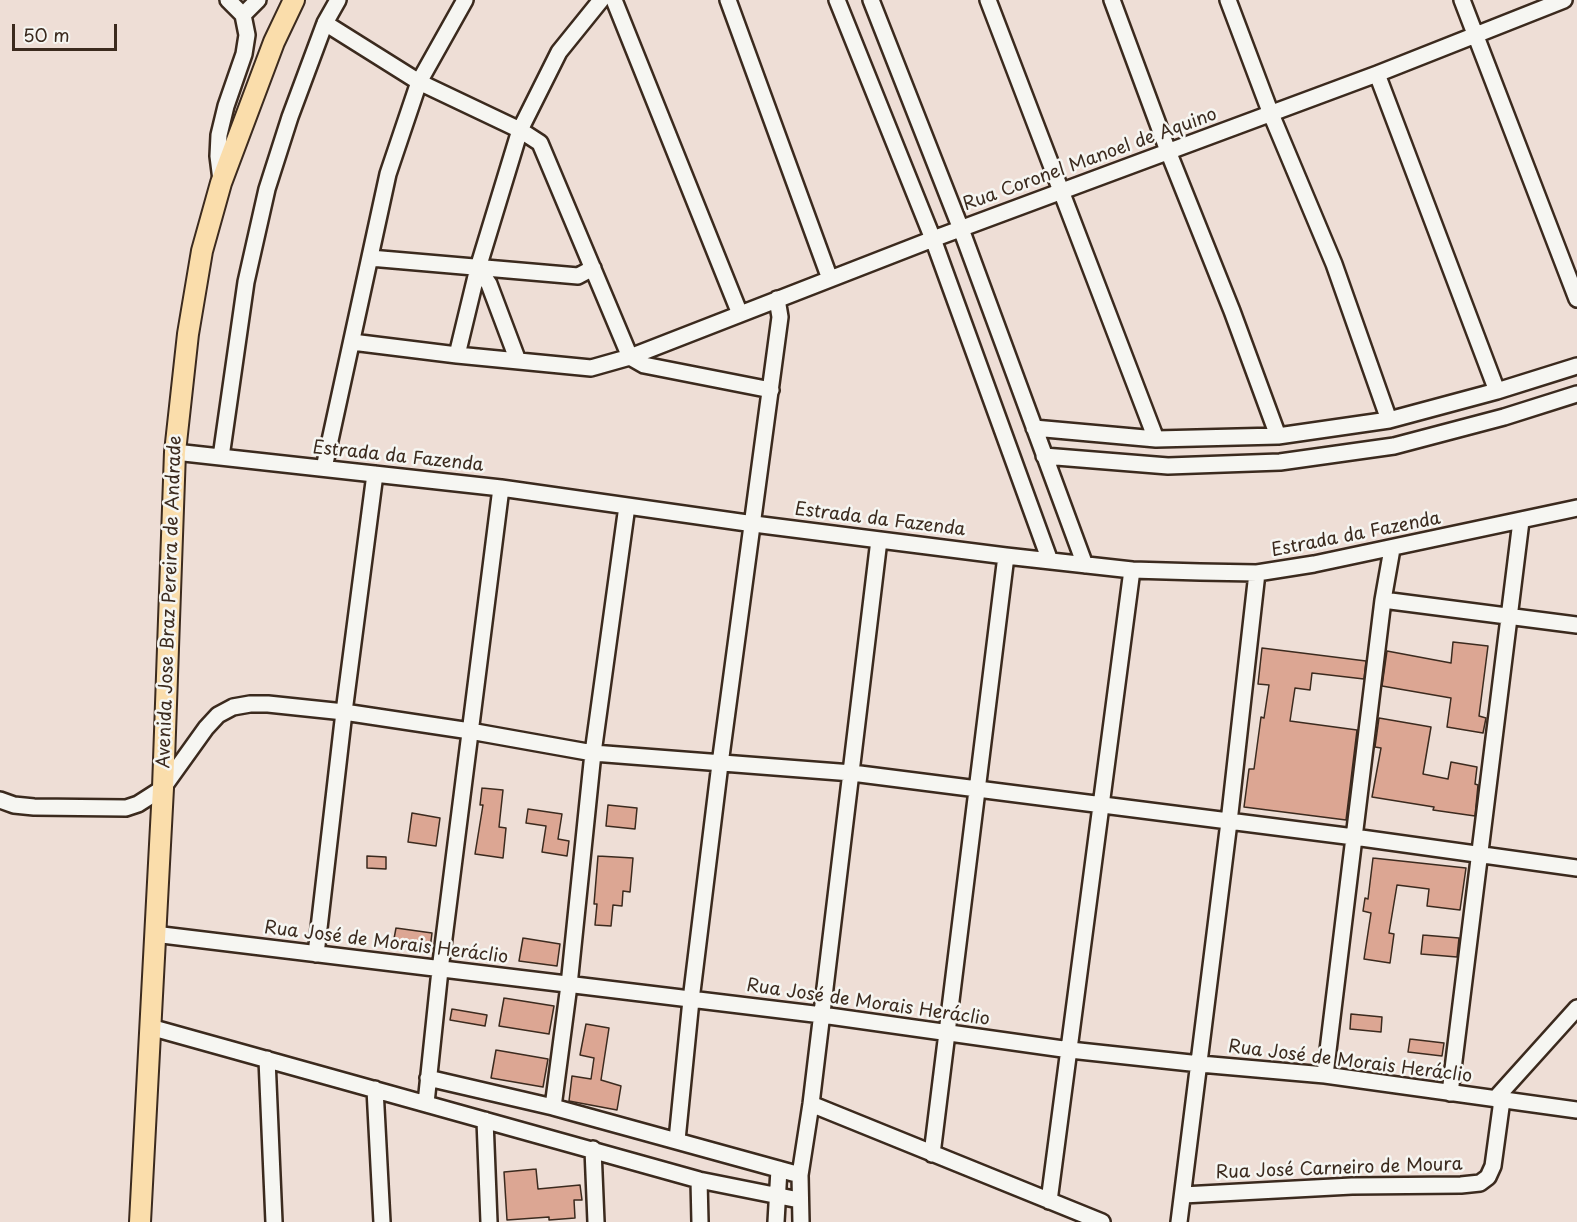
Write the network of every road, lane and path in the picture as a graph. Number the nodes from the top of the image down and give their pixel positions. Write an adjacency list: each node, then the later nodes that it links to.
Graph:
1 (228, 0): 16 (street)
2 (258, 0): 16 (street)
3 (294, 0): 24 (main road, Avenida Jose Braz Pereira de Andrade)
4 (338, 0): 17 (street)
5 (465, 0): 20 (street)
6 (601, 0): 22 (street)
7 (614, 0): 34 (street)
8 (728, 0): 31 (street)
9 (837, 0): 27 (street)
10 (871, 0): 26 (street)
11 (988, 0): 25 (street)
12 (1112, 0): 23 (street)
13 (1228, 0): 21 (street)
14 (1462, 0): 18 (street)
15 (1564, 0): 18 (street, Rua Coronel Manoel de Aquino)
16 (243, 15): 24 (street)
17 (325, 23): 20 (street); 49 (street)
18 (1475, 35): 19 (street, Rua Coronel Manoel de Aquino); 33 (street)
19 (1377, 74): 21 (street, Rua Coronel Manoel de Aquino); 41 (street)
20 (419, 82): 22 (street); 28 (street)
21 (1271, 114): 23 (street, Rua Coronel Manoel de Aquino); 43 (street)
22 (520, 130): 29 (street); 30 (street)
23 (1168, 152): 25 (street, Rua Coronel Manoel de Aquino); 45 (street)
24 (221, 183): 47 (main road, Avenida Jose Braz Pereira de Andrade)
25 (1062, 191): 26 (street, Rua Coronel Manoel de Aquino); 46 (street)
26 (961, 229): 27 (street, Rua Coronel Manoel de Aquino); 44 (street)
27 (933, 239): 31 (street, Rua Coronel Manoel de Aquino); 60 (street)
28 (370, 258): 29 (street); 35 (street)
29 (478, 268): 30 (street); 36 (street); 38 (street)
30 (592, 268): 37 (street)
31 (830, 279): 32 (street, Rua Coronel Manoel de Aquino)
32 (777, 299): 34 (street, Rua Coronel Manoel de Aquino); 40 (street)
33 (1577, 300)
34 (740, 314): 37 (street, Rua Coronel Manoel de Aquino)
35 (352, 342): 36 (street, Rua Coronel Manoel de Aquino); 50 (street)
36 (457, 355): 38 (street, Rua Coronel Manoel de Aquino)
37 (630, 357): 38 (street, Rua Coronel Manoel de Aquino); 40 (street)
38 (518, 361)
39 (1577, 366): 41 (street)
40 (771, 390): 56 (street)
41 (1497, 392): 43 (street)
42 (1577, 394): 48 (street)
43 (1389, 420): 45 (street)
44 (1034, 428): 46 (street); 48 (street)
45 (1278, 436): 46 (street)
46 (1156, 439)
47 (175, 452): 49 (street, Estrada da Fazenda); 72 (main road, Avenida Jose Braz Pereira de Andrade)
48 (1044, 456): 61 (street)
49 (221, 457): 50 (street, Estrada da Fazenda)
50 (324, 468): 51 (street, Estrada da Fazenda)
51 (375, 474): 52 (street, Estrada da Fazenda); 67 (street)
52 (501, 488): 53 (street, Estrada da Fazenda); 68 (street)
53 (627, 506): 56 (street, Estrada da Fazenda); 69 (street)
54 (1577, 508): 55 (street, Estrada da Fazenda)
55 (1521, 521): 58 (street, Estrada da Fazenda); 65 (street)
56 (754, 524): 57 (street, Estrada da Fazenda); 70 (street)
57 (879, 540): 59 (street, Estrada da Fazenda); 71 (street)
58 (1392, 549): 63 (street, Estrada da Fazenda); 64 (street)
59 (1006, 556): 60 (street, Estrada da Fazenda); 73 (street)
60 (1050, 561): 61 (street, Estrada da Fazenda)
61 (1085, 565): 62 (street, Estrada da Fazenda)
62 (1132, 570): 63 (street, Estrada da Fazenda); 75 (street)
63 (1257, 573): 76 (street)
64 (1383, 600): 65 (street); 77 (street)
65 (1508, 615): 66 (street); 78 (street)
66 (1577, 625)
67 (344, 712): 68 (street); 72 (street); 81 (street)
68 (470, 731): 69 (street); 82 (street)
69 (593, 753): 70 (street); 83 (street)
70 (720, 764): 71 (street); 84 (street)
71 (852, 773): 73 (street); 86 (street)
72 (163, 788): 74 (street); 80 (main road, Avenida Jose Braz Pereira de Andrade)
73 (976, 789): 75 (street); 88 (street)
74 (0, 800)
75 (1103, 806): 76 (street); 89 (street)
76 (1229, 822): 77 (street); 91 (street)
77 (1354, 837): 78 (street); 92 (street)
78 (1479, 855): 79 (street); 95 (street)
79 (1577, 868)
80 (154, 934): 81 (street, Rua José de Morais Heráclio); 87 (main road, Avenida Jose Braz Pereira de Andrade)
81 (316, 954): 82 (street, Rua José de Morais Heráclio)
82 (440, 970): 83 (street, Rua José de Morais Heráclio); 93 (street)
83 (569, 985): 84 (street, Rua José de Morais Heráclio); 99 (street)
84 (691, 1000): 86 (street, Rua José de Morais Heráclio); 102 (street)
85 (1577, 1008): 96 (street)
86 (822, 1015): 88 (street, Rua José de Morais Heráclio); 98 (street)
87 (150, 1027): 90 (street); 112 (main road, Avenida Jose Braz Pereira de Andrade)
88 (947, 1034): 89 (street, Rua José de Morais Heráclio); 104 (street)
89 (1070, 1050): 91 (street, Rua José de Morais Heráclio); 111 (street)
90 (267, 1059): 94 (street); 113 (street)
91 (1200, 1064): 92 (street, Rua José de Morais Heráclio); 108 (street)
92 (1325, 1075): 95 (street, Rua José de Morais Heráclio)
93 (428, 1078): 97 (street); 99 (street)
94 (375, 1089): 97 (street); 114 (street)
95 (1450, 1093): 96 (street, Rua José de Morais Heráclio)
96 (1498, 1100): 100 (street, Rua José de Morais Heráclio); 108 (street, Rua José Carneiro de Moura)
97 (426, 1103): 101 (street)
98 (811, 1104): 104 (street); 106 (street)
99 (553, 1107): 102 (street)
100 (1577, 1110)
101 (485, 1120): 103 (street); 115 (street)
102 (677, 1140): 105 (street)
103 (593, 1149): 107 (street); 116 (street)
104 (932, 1154): 111 (street)
105 (779, 1169): 106 (street); 109 (street)
106 (800, 1175): 110 (street)
107 (699, 1180): 109 (street); 117 (street)
108 (1183, 1195): 121 (street)
109 (777, 1196): 110 (street); 118 (street)
110 (799, 1200): 119 (street)
111 (1049, 1201): 120 (street)
112 (140, 1222)
113 (274, 1222)
114 (382, 1222)
115 (489, 1222)
116 (596, 1222)
117 (700, 1222)
118 (776, 1222)
119 (801, 1222)
120 (1102, 1222)
121 (1179, 1222)

